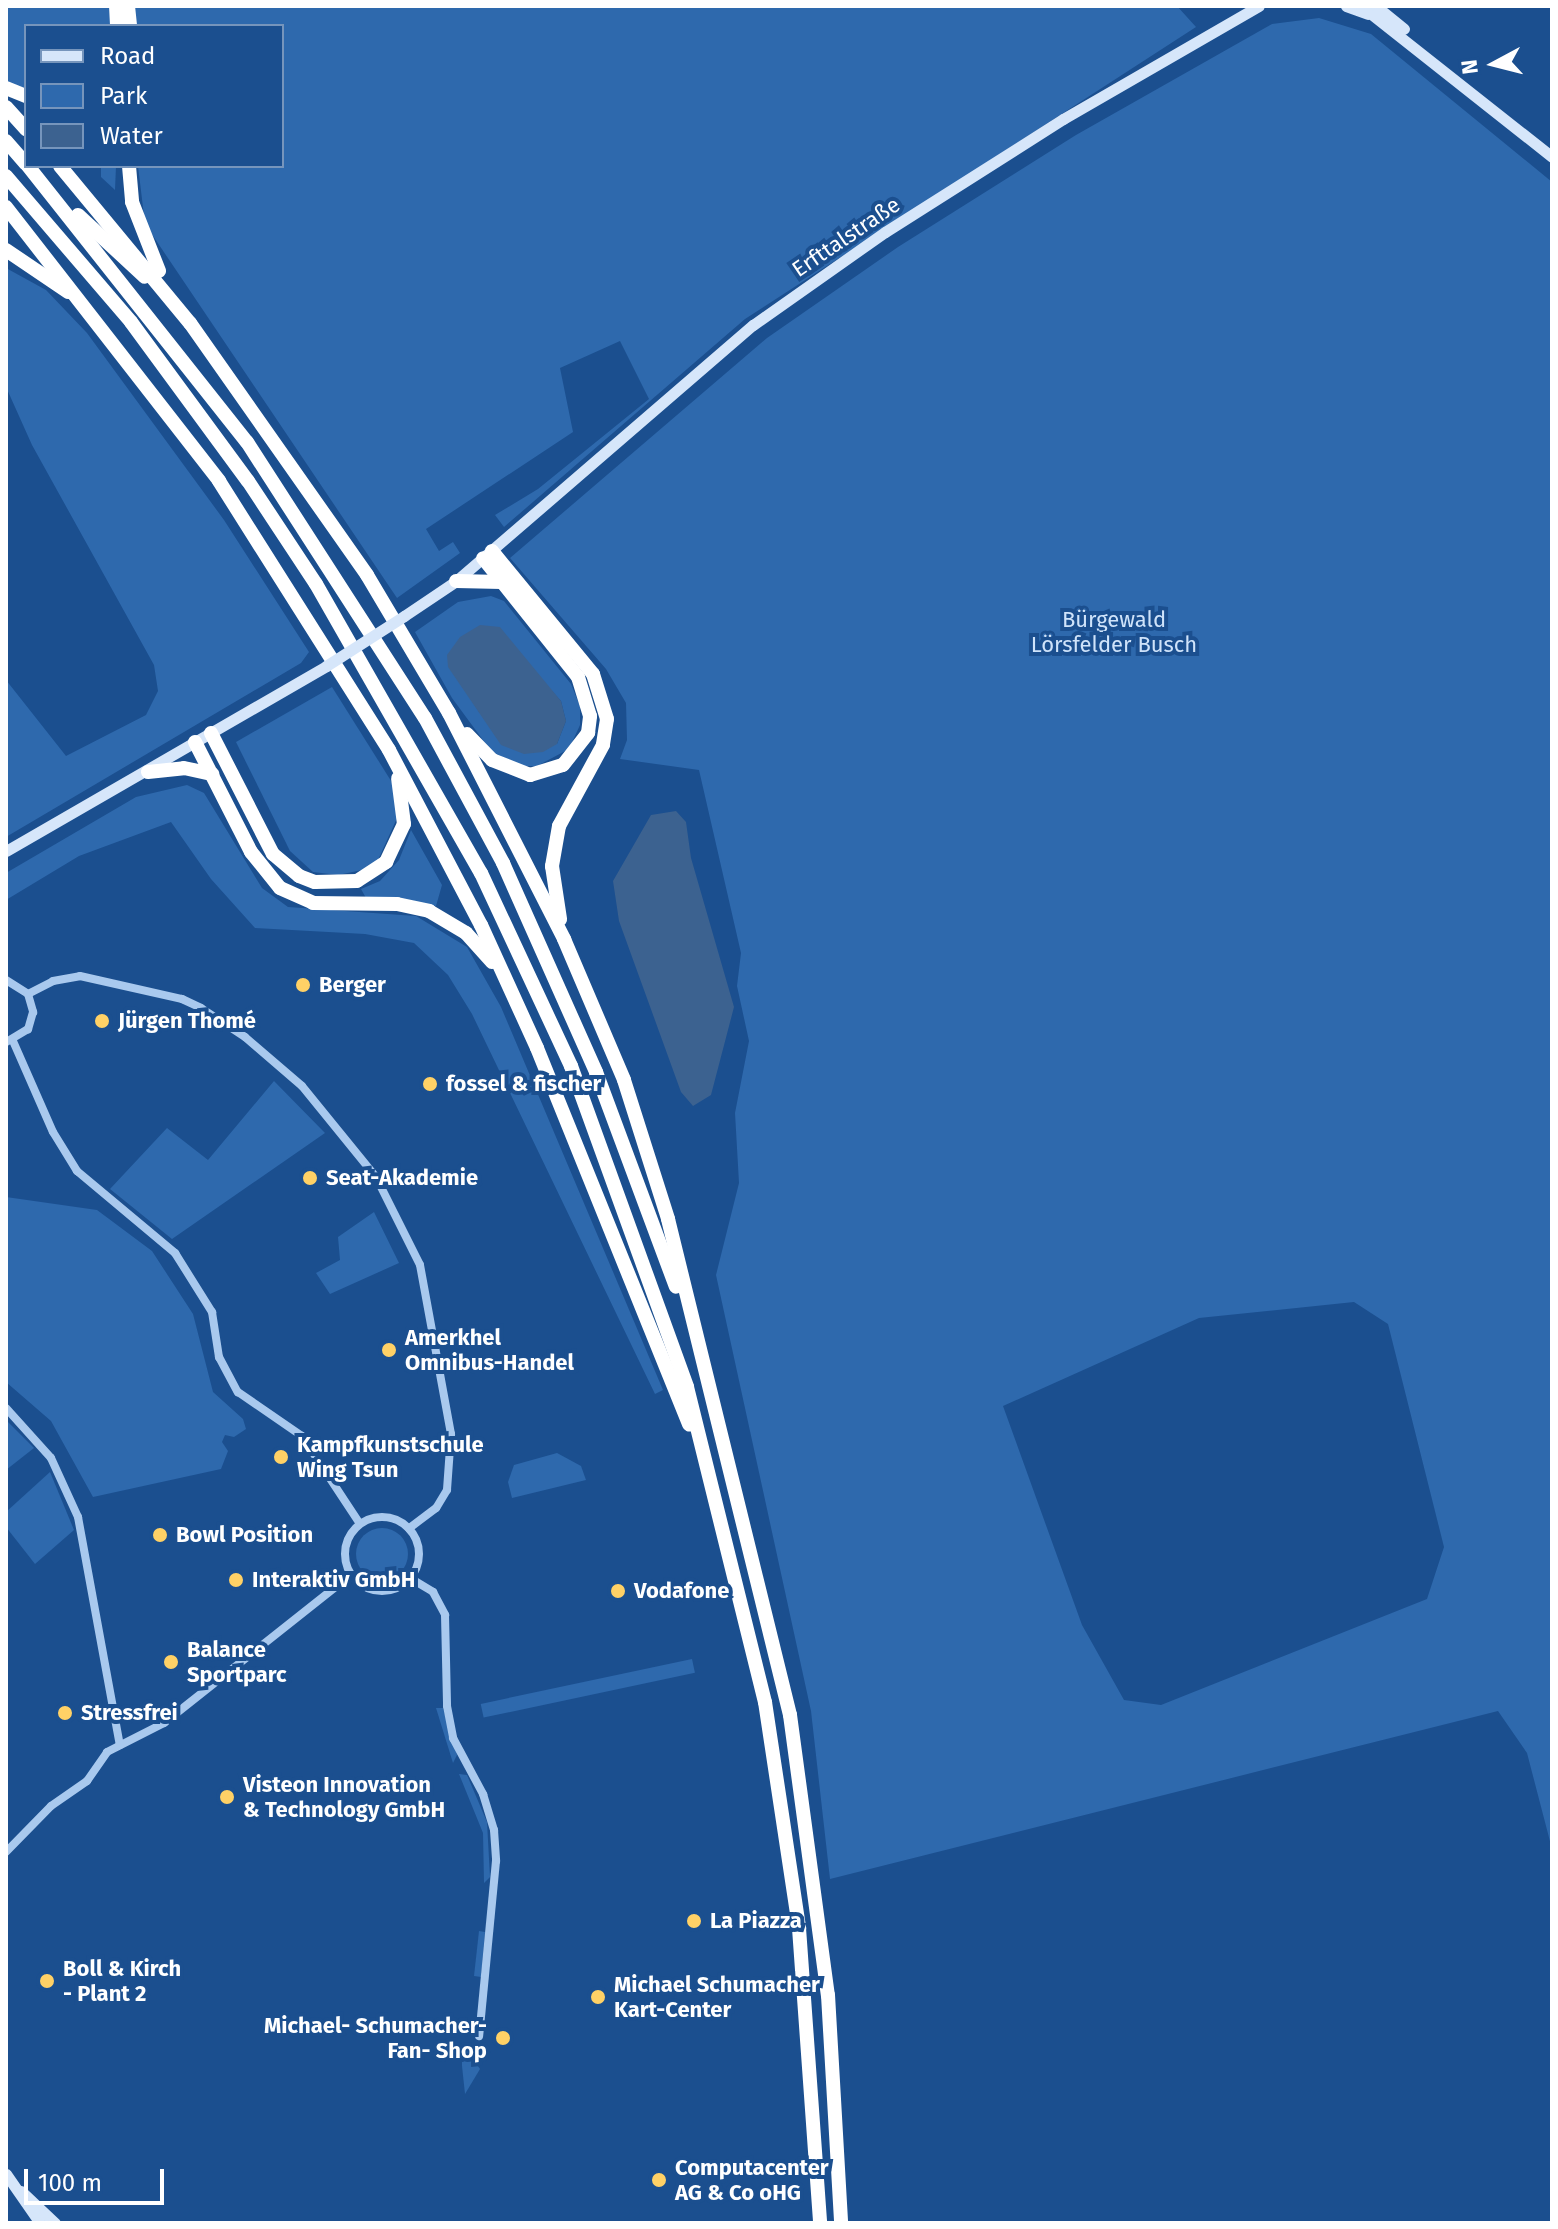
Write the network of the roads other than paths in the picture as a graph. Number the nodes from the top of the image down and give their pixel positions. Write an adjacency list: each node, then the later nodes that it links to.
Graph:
1 (1259, 6): 19 (main road, Erfttalstraße)
2 (1346, 6): 4 (main road)
3 (1361, 6): 4 (main road)
4 (1375, 11): 8 (main road)
5 (6, 107): 6 (highway)
6 (24, 127)
7 (6, 141): 9 (highway)
8 (1552, 157)
9 (24, 162)
10 (30, 168): 14 (highway)
11 (62, 168): 18 (highway)
12 (129, 168): 18 (highway)
13 (6, 176): 36 (highway)
14 (57, 199): 18 (highway); 34 (highway)
15 (6, 207): 17 (highway)
16 (6, 250): 17 (highway)
17 (91, 311): 25 (highway)
18 (190, 323): 22 (highway)
19 (488, 555): 20 (main road, Erfttalstraße); 21 (highway); 29 (highway)
20 (456, 581): 21 (highway); 23 (main road, Erfttalstraße, bridge)
21 (502, 582): 22 (highway)
22 (449, 713): 29 (highway)
23 (211, 733): 24 (main road, Erfttalstraße); 25 (highway)
24 (195, 742): 26 (main road, Erfttalstraße); 27 (highway)
25 (389, 750): 30 (highway)
26 (148, 772): 27 (highway); 28 (main road, Erfttalstraße)
27 (212, 774): 30 (highway)
28 (6, 851)
29 (564, 939): 34 (highway)
30 (502, 974): 36 (highway)
31 (6, 980): 32 (street)
32 (28, 994): 33 (street); 38 (street)
33 (10, 1042): 37 (street)
34 (707, 1381): 48 (highway)
35 (6, 1408): 41 (street)
36 (711, 1480): 47 (highway)
37 (360, 1524): 38 (street); 39 (street)
38 (409, 1528): 40 (street)
39 (351, 1575): 40 (street); 41 (street)
40 (410, 1578): 43 (street)
41 (120, 1745): 42 (street)
42 (6, 1852)
43 (479, 2036)
44 (9, 2178): 45 (main road); 46 (main road)
45 (40, 2223)
46 (55, 2223)
47 (820, 2223)
48 (841, 2223)

